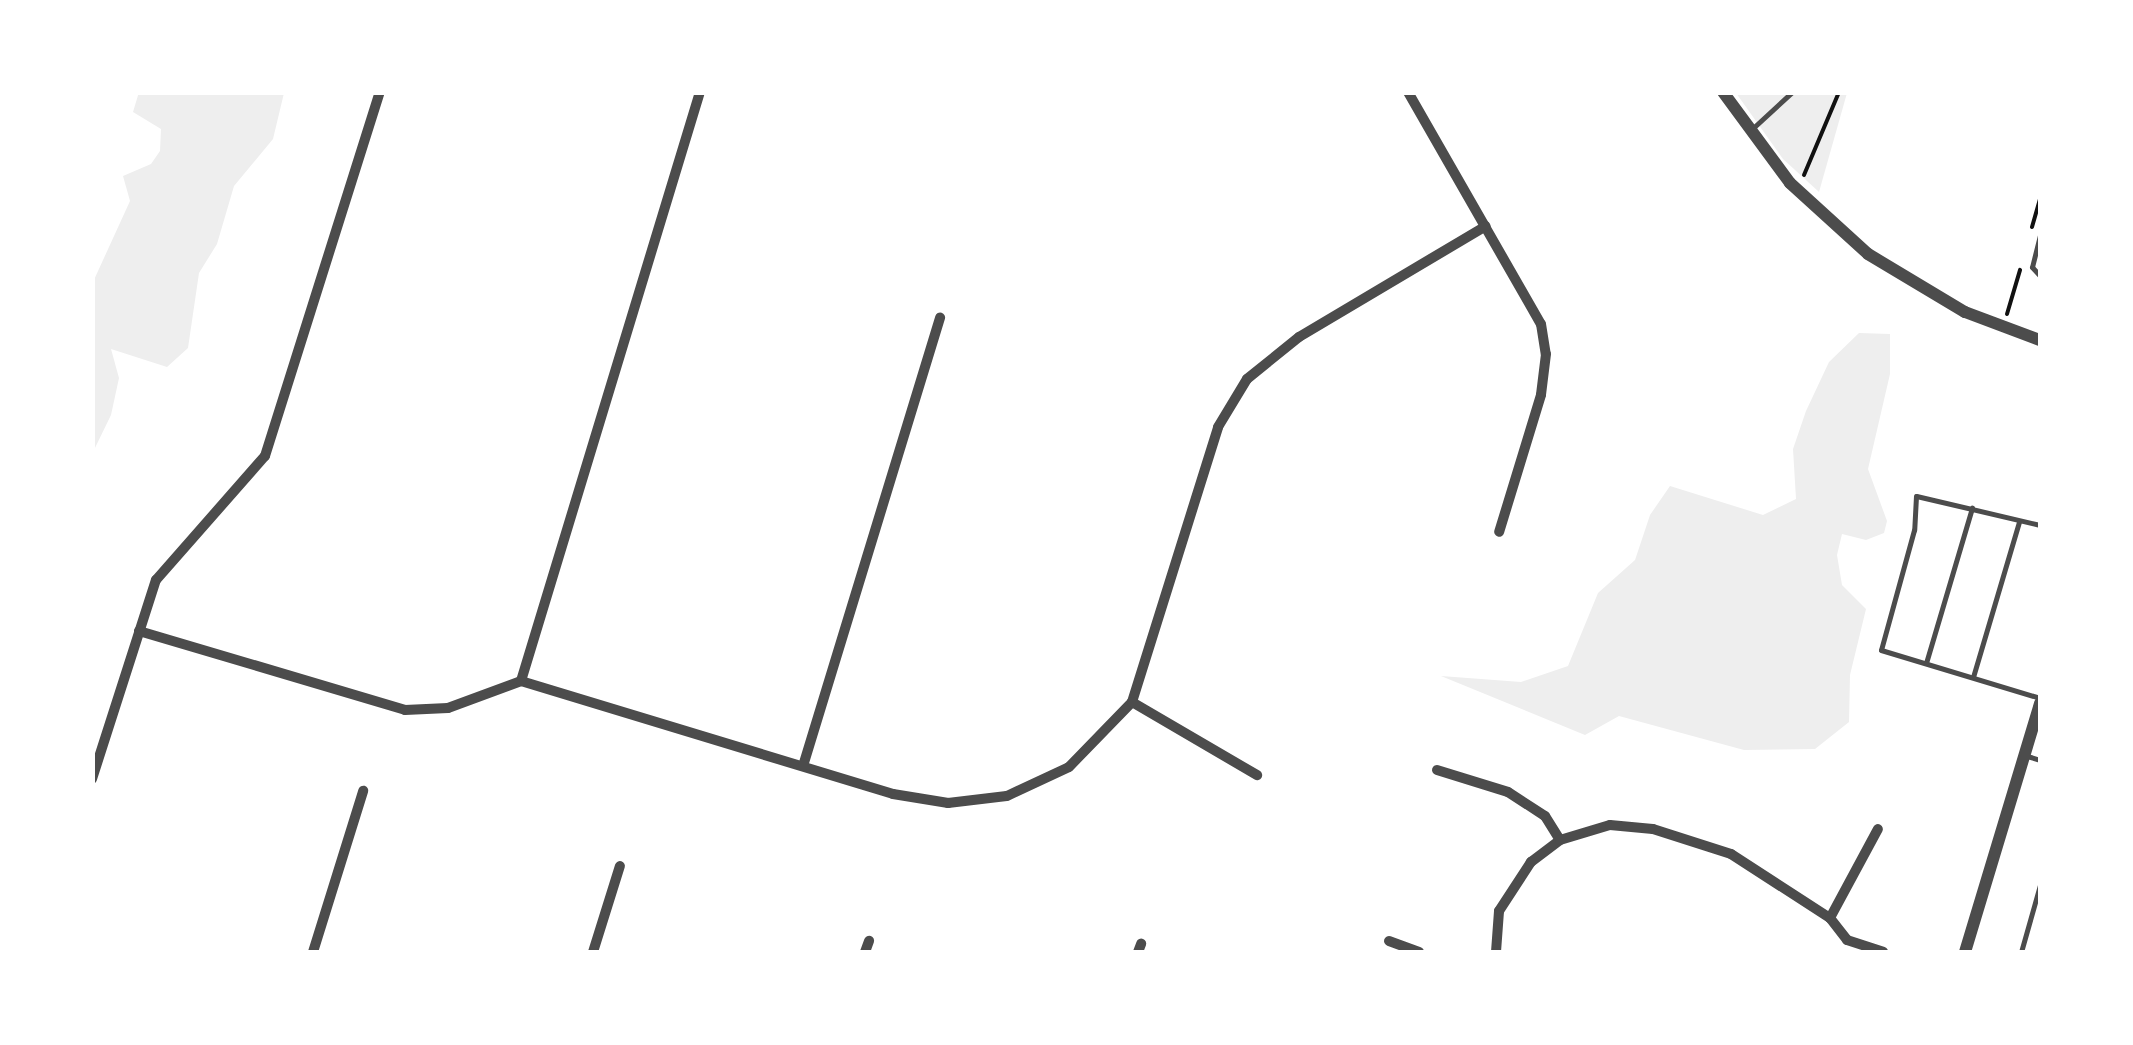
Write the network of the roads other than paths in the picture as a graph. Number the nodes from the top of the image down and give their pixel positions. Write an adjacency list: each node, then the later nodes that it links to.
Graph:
1 (380, 92): 16 (street)
2 (700, 92): 19 (street)
3 (1408, 92): 7 (street)
4 (1723, 92): 6 (street)
5 (1792, 92): 6 (lane)
6 (1748, 132): 11 (street)
7 (1486, 226): 15 (street); 21 (street)
8 (2040, 235): 9 (lane)
9 (2040, 276)
10 (940, 318): 24 (street)
11 (2040, 340)
12 (1972, 508): 13 (lane); 17 (lane); 17 (lane)
13 (2018, 522): 14 (lane); 18 (lane)
14 (2040, 525)
15 (1499, 532)
16 (139, 631): 19 (street); 27 (street)
17 (1926, 664): 18 (lane)
18 (1973, 678): 20 (lane)
19 (521, 681): 24 (street)
20 (2040, 701): 22 (street)
21 (1132, 702): 24 (street); 26 (street)
22 (2024, 755): 23 (lane); 44 (street)
23 (2040, 760)
24 (803, 766)
25 (1437, 770): 30 (street)
26 (1257, 775)
27 (92, 779)
28 (363, 791): 38 (street)
29 (1878, 829): 33 (street)
30 (1560, 840): 33 (street); 41 (street)
31 (620, 866): 39 (street)
32 (2040, 885): 34 (lane)
33 (1830, 918): 36 (street)
34 (2029, 924): 35 (lane); 45 (lane)
35 (2040, 927)
36 (1848, 940): 42 (street); 43 (street)
37 (1389, 941): 40 (street)
38 (312, 952)
39 (593, 952)
40 (1419, 952)
41 (1496, 952)
42 (1844, 952)
43 (1883, 952)
44 (1965, 952)
45 (2021, 952)

